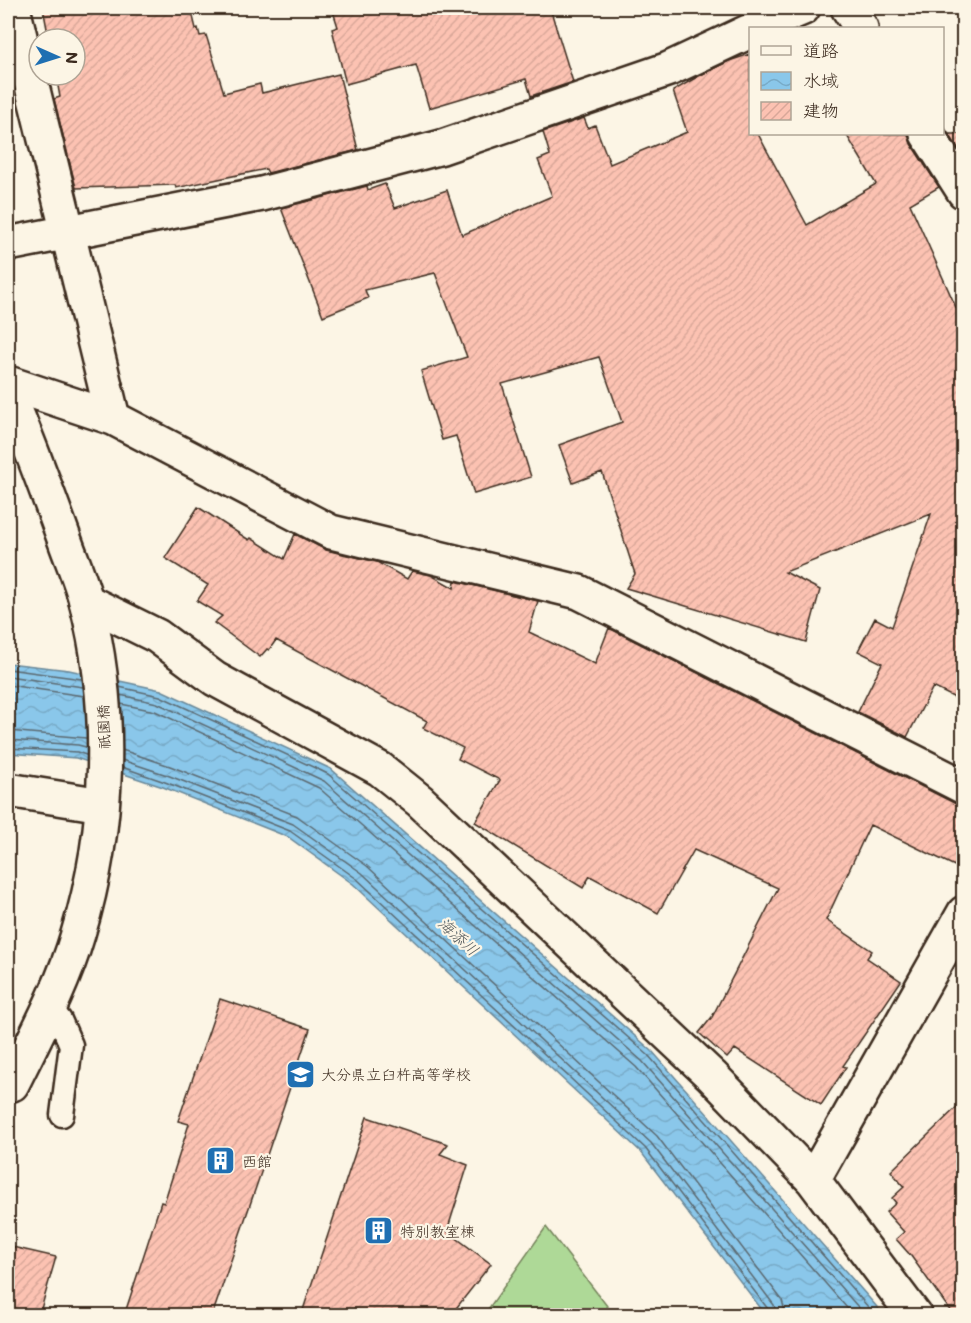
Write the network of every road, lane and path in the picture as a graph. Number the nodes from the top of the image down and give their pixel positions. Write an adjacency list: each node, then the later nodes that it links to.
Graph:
1 (13, 8): 9 (street)
2 (803, 8): 4 (street)
3 (848, 8): 6 (street)
4 (759, 22)
5 (749, 27): 9 (street)
6 (860, 27)
7 (928, 135): 8 (street)
8 (963, 192)
9 (69, 232): 10 (street); 13 (street)
10 (8, 244)
11 (8, 383): 13 (street)
12 (8, 393): 14 (street, 祇園橋)
13 (113, 418): 15 (street)
14 (86, 601): 17 (street, 祇園橋); 22 (street)
15 (963, 787)
16 (8, 790): 17 (street)
17 (103, 797): 19 (street, 祇園橋)
18 (961, 924): 22 (street)
19 (49, 1006): 20 (street, 祇園橋); 21 (lane)
20 (10, 1088)
21 (62, 1114)
22 (813, 1180): 23 (street)
23 (915, 1316)

